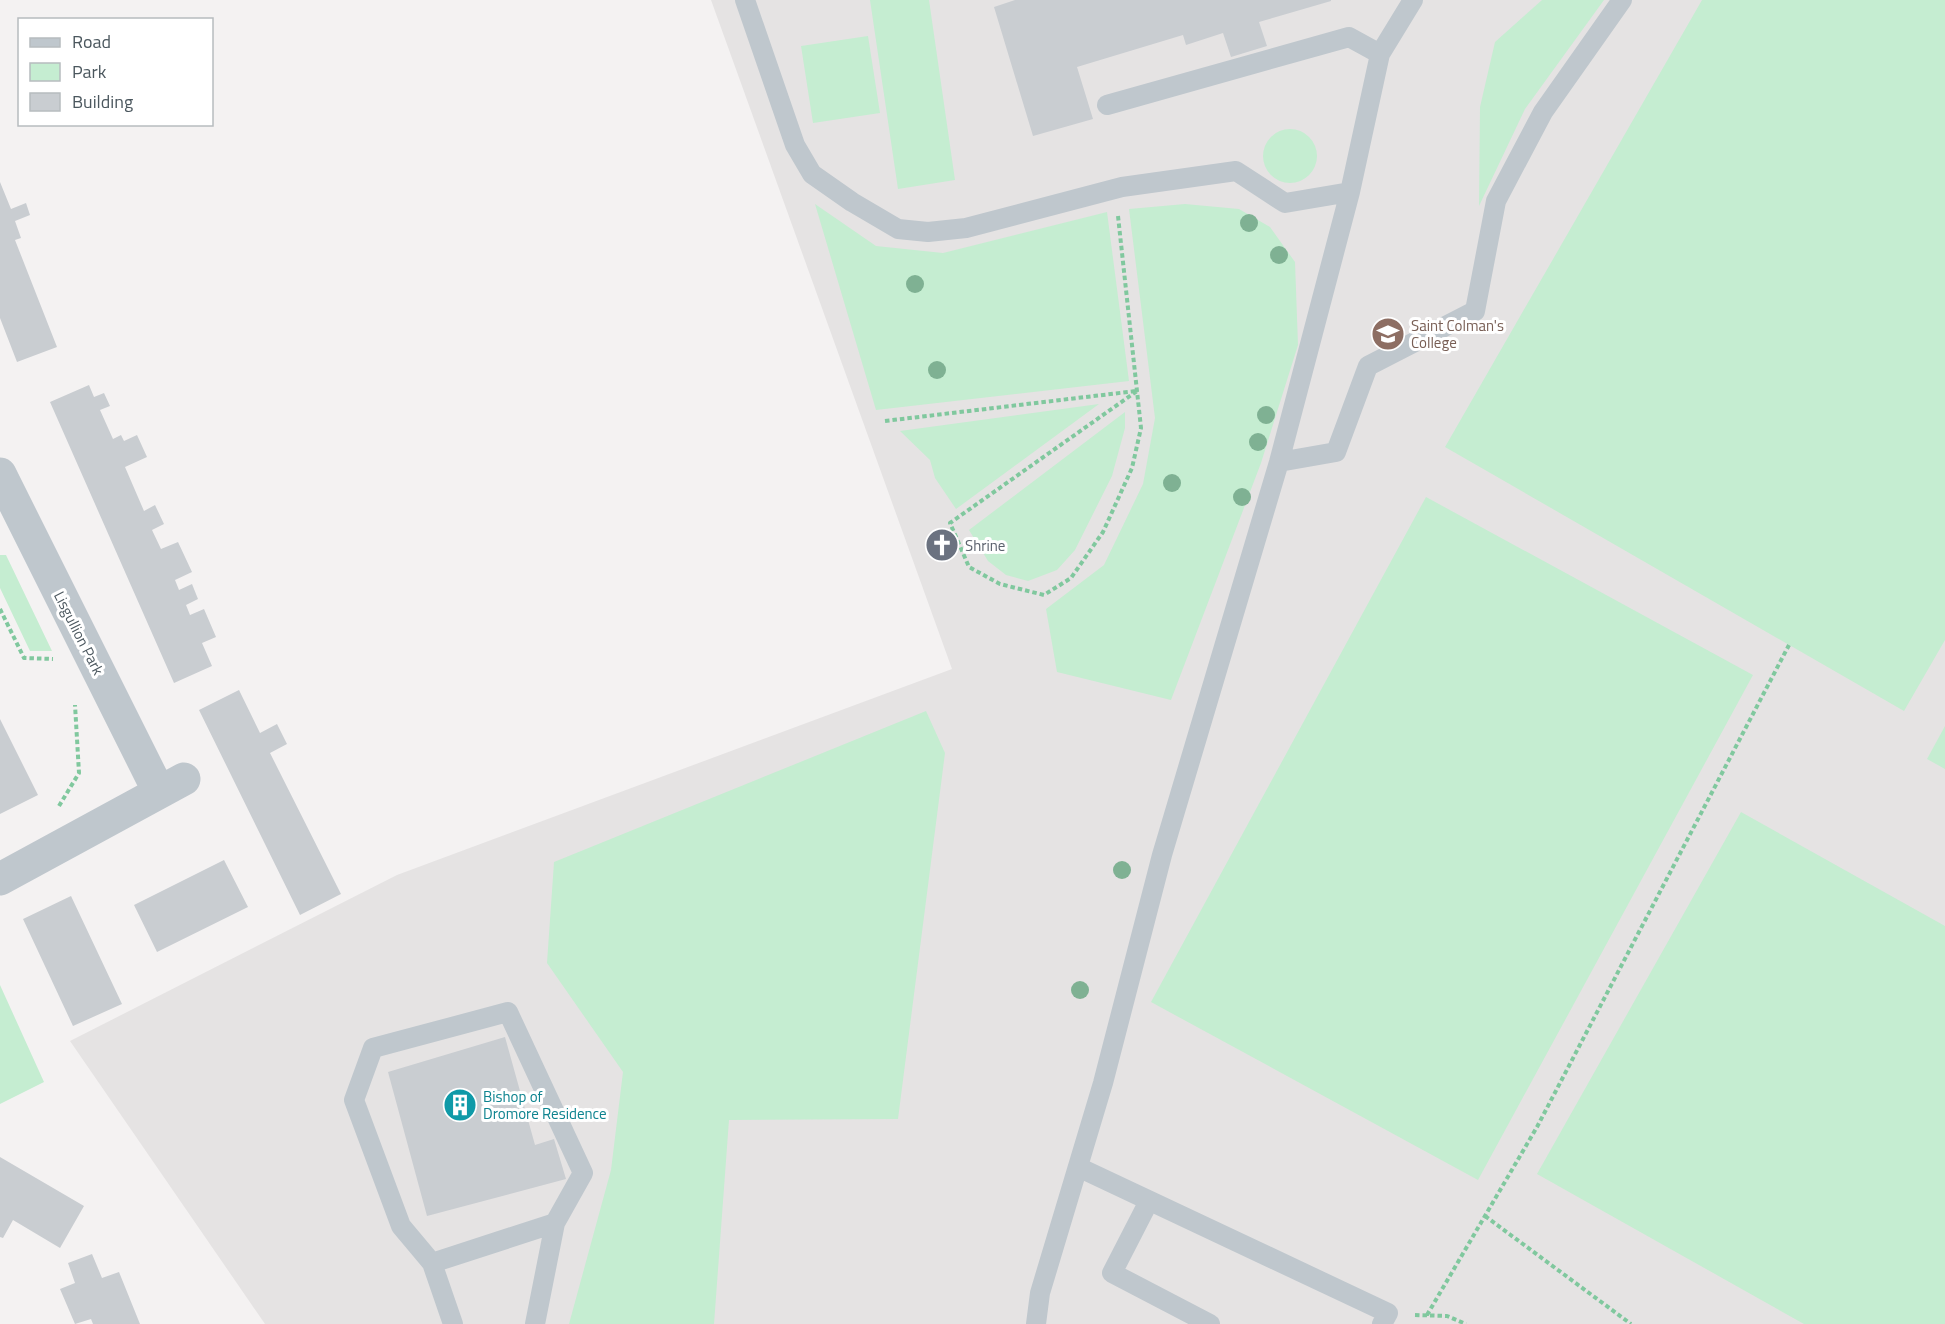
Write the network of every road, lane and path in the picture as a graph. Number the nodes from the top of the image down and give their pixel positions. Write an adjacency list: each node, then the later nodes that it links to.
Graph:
1 (745, 0): 6 (lane)
2 (1413, 0): 4 (lane)
3 (1622, 0): 10 (lane)
4 (1380, 54): 5 (lane); 7 (lane)
5 (1107, 105)
6 (1115, 189): 7 (lane); 8 (path)
7 (1350, 192): 10 (lane)
8 (1137, 391): 8 (path); 9 (path)
9 (885, 421)
10 (1279, 462): 18 (lane)
11 (0, 474): 17 (street, Lisgullion Park)
12 (0, 609): 14 (path)
13 (1789, 645): 20 (path)
14 (55, 659)
15 (75, 704): 16 (path)
16 (57, 811)
17 (0, 879)
18 (1078, 1167): 19 (lane); 27 (lane)
19 (1149, 1201): 24 (lane); 28 (lane)
20 (1485, 1216): 23 (path); 30 (path)
21 (555, 1223): 22 (lane); 22 (lane); 26 (lane)
22 (432, 1263): 25 (lane)
23 (1427, 1315): 24 (path); 29 (path)
24 (1385, 1319)
25 (453, 1324)
26 (536, 1324)
27 (1036, 1324)
28 (1210, 1324)
29 (1466, 1324)
30 (1631, 1324)

